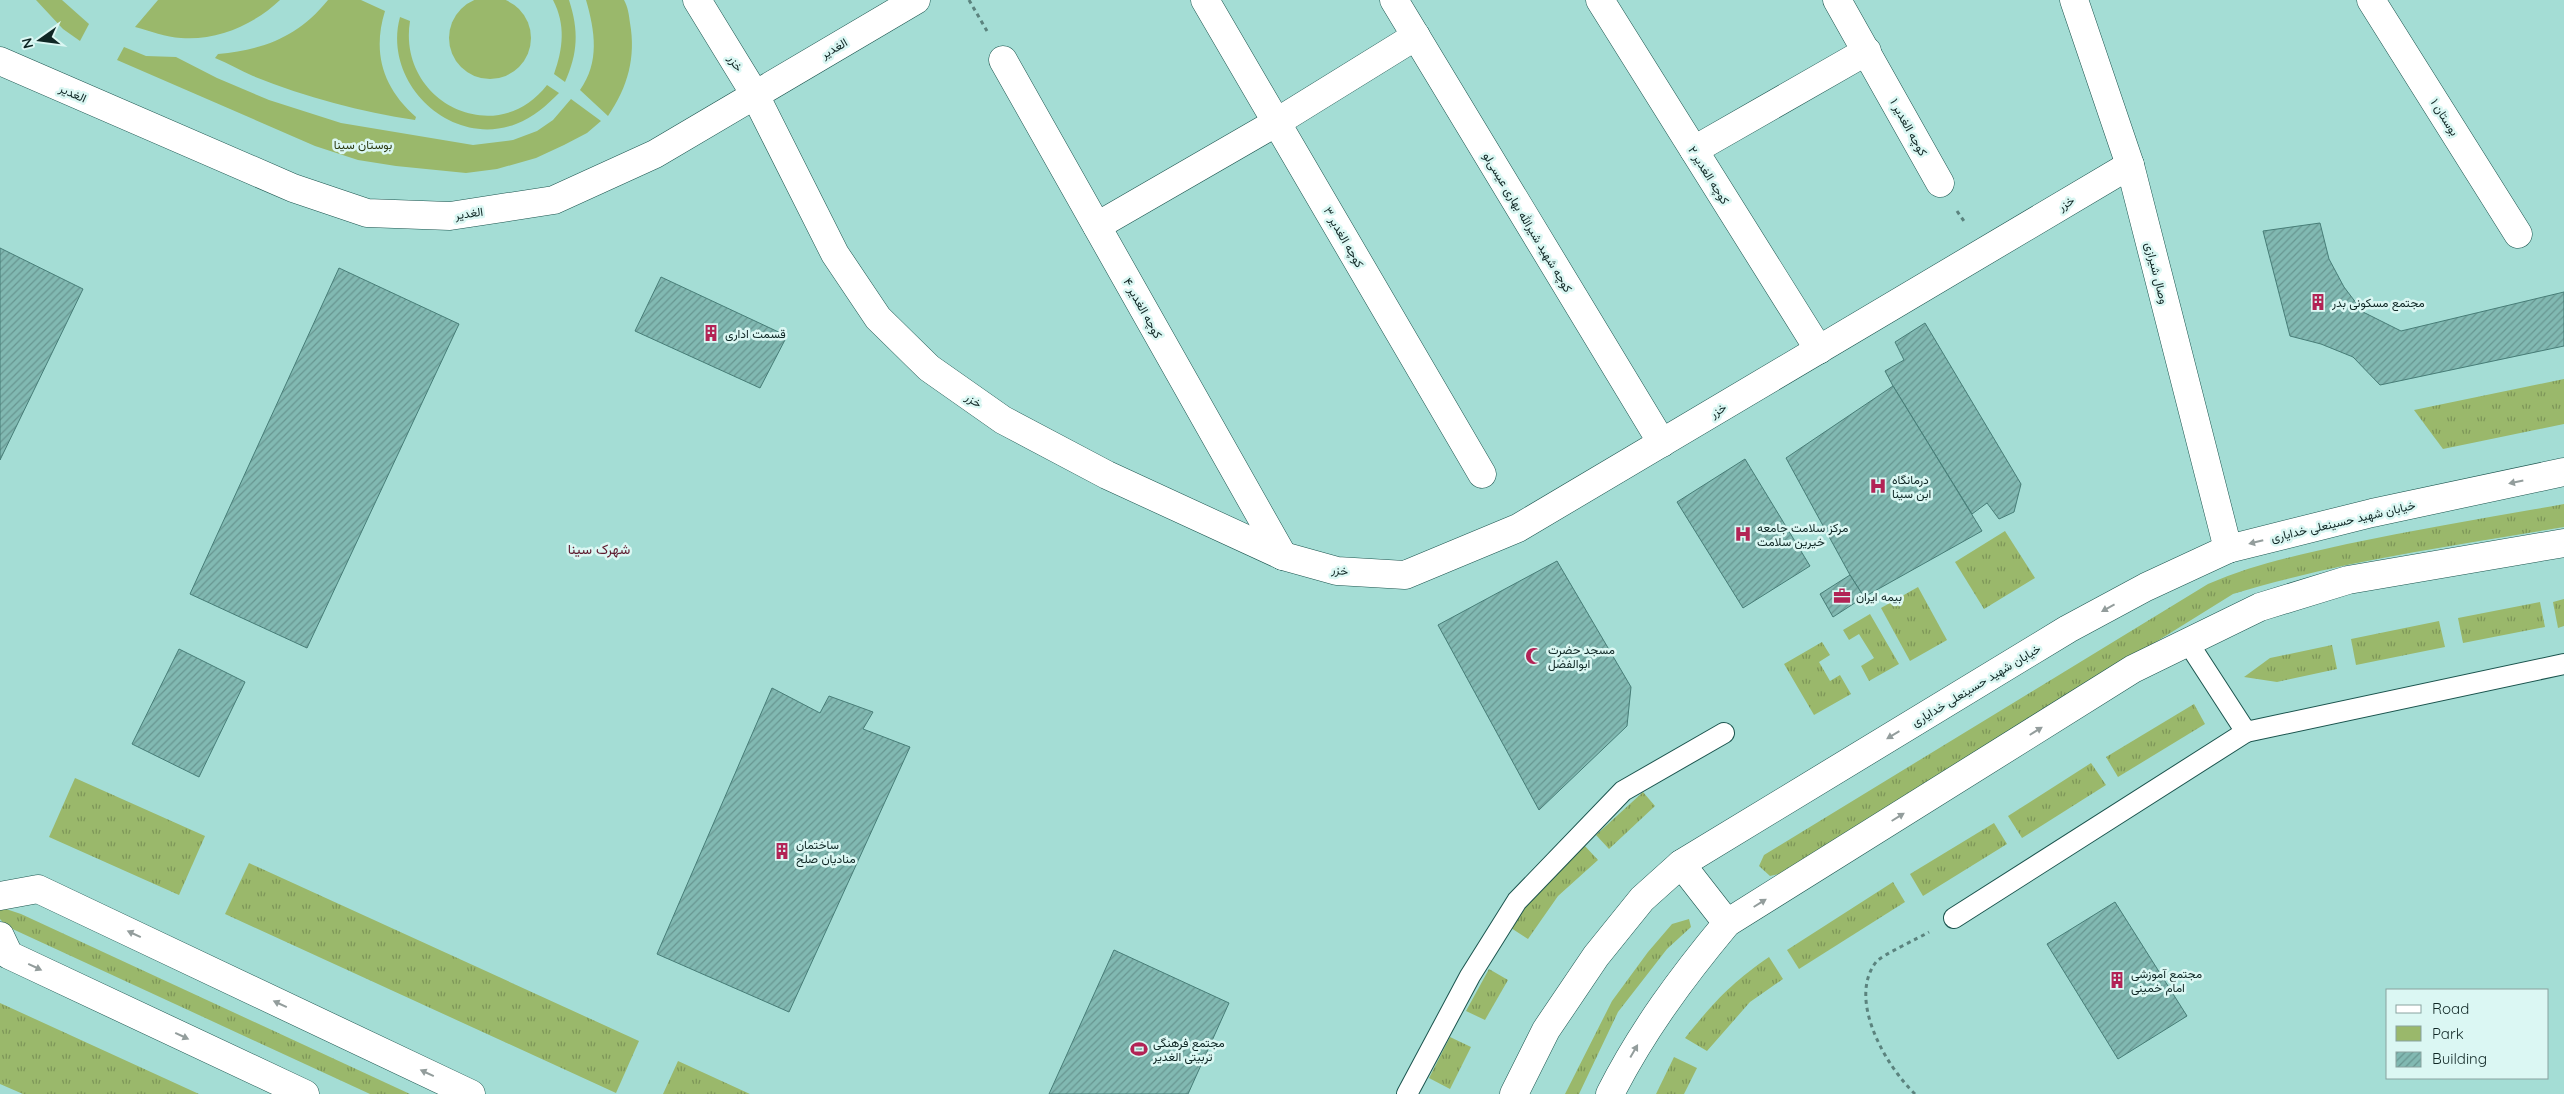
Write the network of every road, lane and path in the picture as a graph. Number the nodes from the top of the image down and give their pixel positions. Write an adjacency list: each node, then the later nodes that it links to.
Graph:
1 (697, 0): 13 (street, خزر)
2 (916, 0): 13 (street, الغدیر)
3 (1205, 0): 14 (street, کوچه الغدیر ۳)
4 (1394, 0): 9 (street, کوچه شهید شیرالله بهاری عیسی‌لو)
5 (1600, 0): 15 (street, کوچه الغدیر ۲)
6 (1837, 0): 10 (street, کوچه الغدیر ۱)
7 (2074, 0): 16 (street, وصال شیرازی)
8 (2371, 0): 19 (street, بوستان ۱)
9 (1416, 36): 14 (street); 22 (street, کوچه شهید شیرالله بهاری عیسی‌لو)
10 (1867, 51): 15 (street); 17 (street, کوچه الغدیر ۱)
11 (1003, 60): 18 (street, کوچه الغدیر ۴)
12 (0, 61): 13 (street, الغدیر)
13 (754, 93): 27 (street, خزر)
14 (1277, 122): 18 (street); 24 (street, کوچه الغدیر ۳)
15 (1694, 150): 21 (street, کوچه الغدیر ۲)
16 (2130, 165): 20 (street, خزر); 26 (street, وصال شیرازی)
17 (1940, 183): 20 (path)
18 (1097, 226): 27 (street, کوچه الغدیر ۴)
19 (2518, 234)
20 (1983, 253): 21 (street, خزر)
21 (1818, 350): 22 (street, خزر)
22 (1662, 443): 27 (street, خزر)
23 (2564, 472): 26 (street, خیابان شهید حسینعلی خدایاری, one-way to 26)
24 (1482, 474)
25 (2564, 543): 28 (street)
26 (2228, 549): 32 (street, خیابان شهید حسینعلی خدایاری, one-way to 32)
27 (1283, 556)
28 (2187, 642): 30 (lane); 35 (street, one-way to 28)
29 (2564, 664): 30 (lane)
30 (2246, 732): 34 (lane)
31 (1724, 733): 39 (lane)
32 (1681, 864): 35 (street); 40 (street, خیابان شهید حسینعلی خدایاری)
33 (0, 896): 38 (street, one-way to 33)
34 (1954, 918): 42 (path)
35 (1727, 923): 41 (street, one-way to 35)
36 (0, 936): 37 (street, one-way to 37)
37 (305, 1094)
38 (472, 1094)
39 (1407, 1094)
40 (1514, 1094)
41 (1610, 1094)
42 (1915, 1094)

